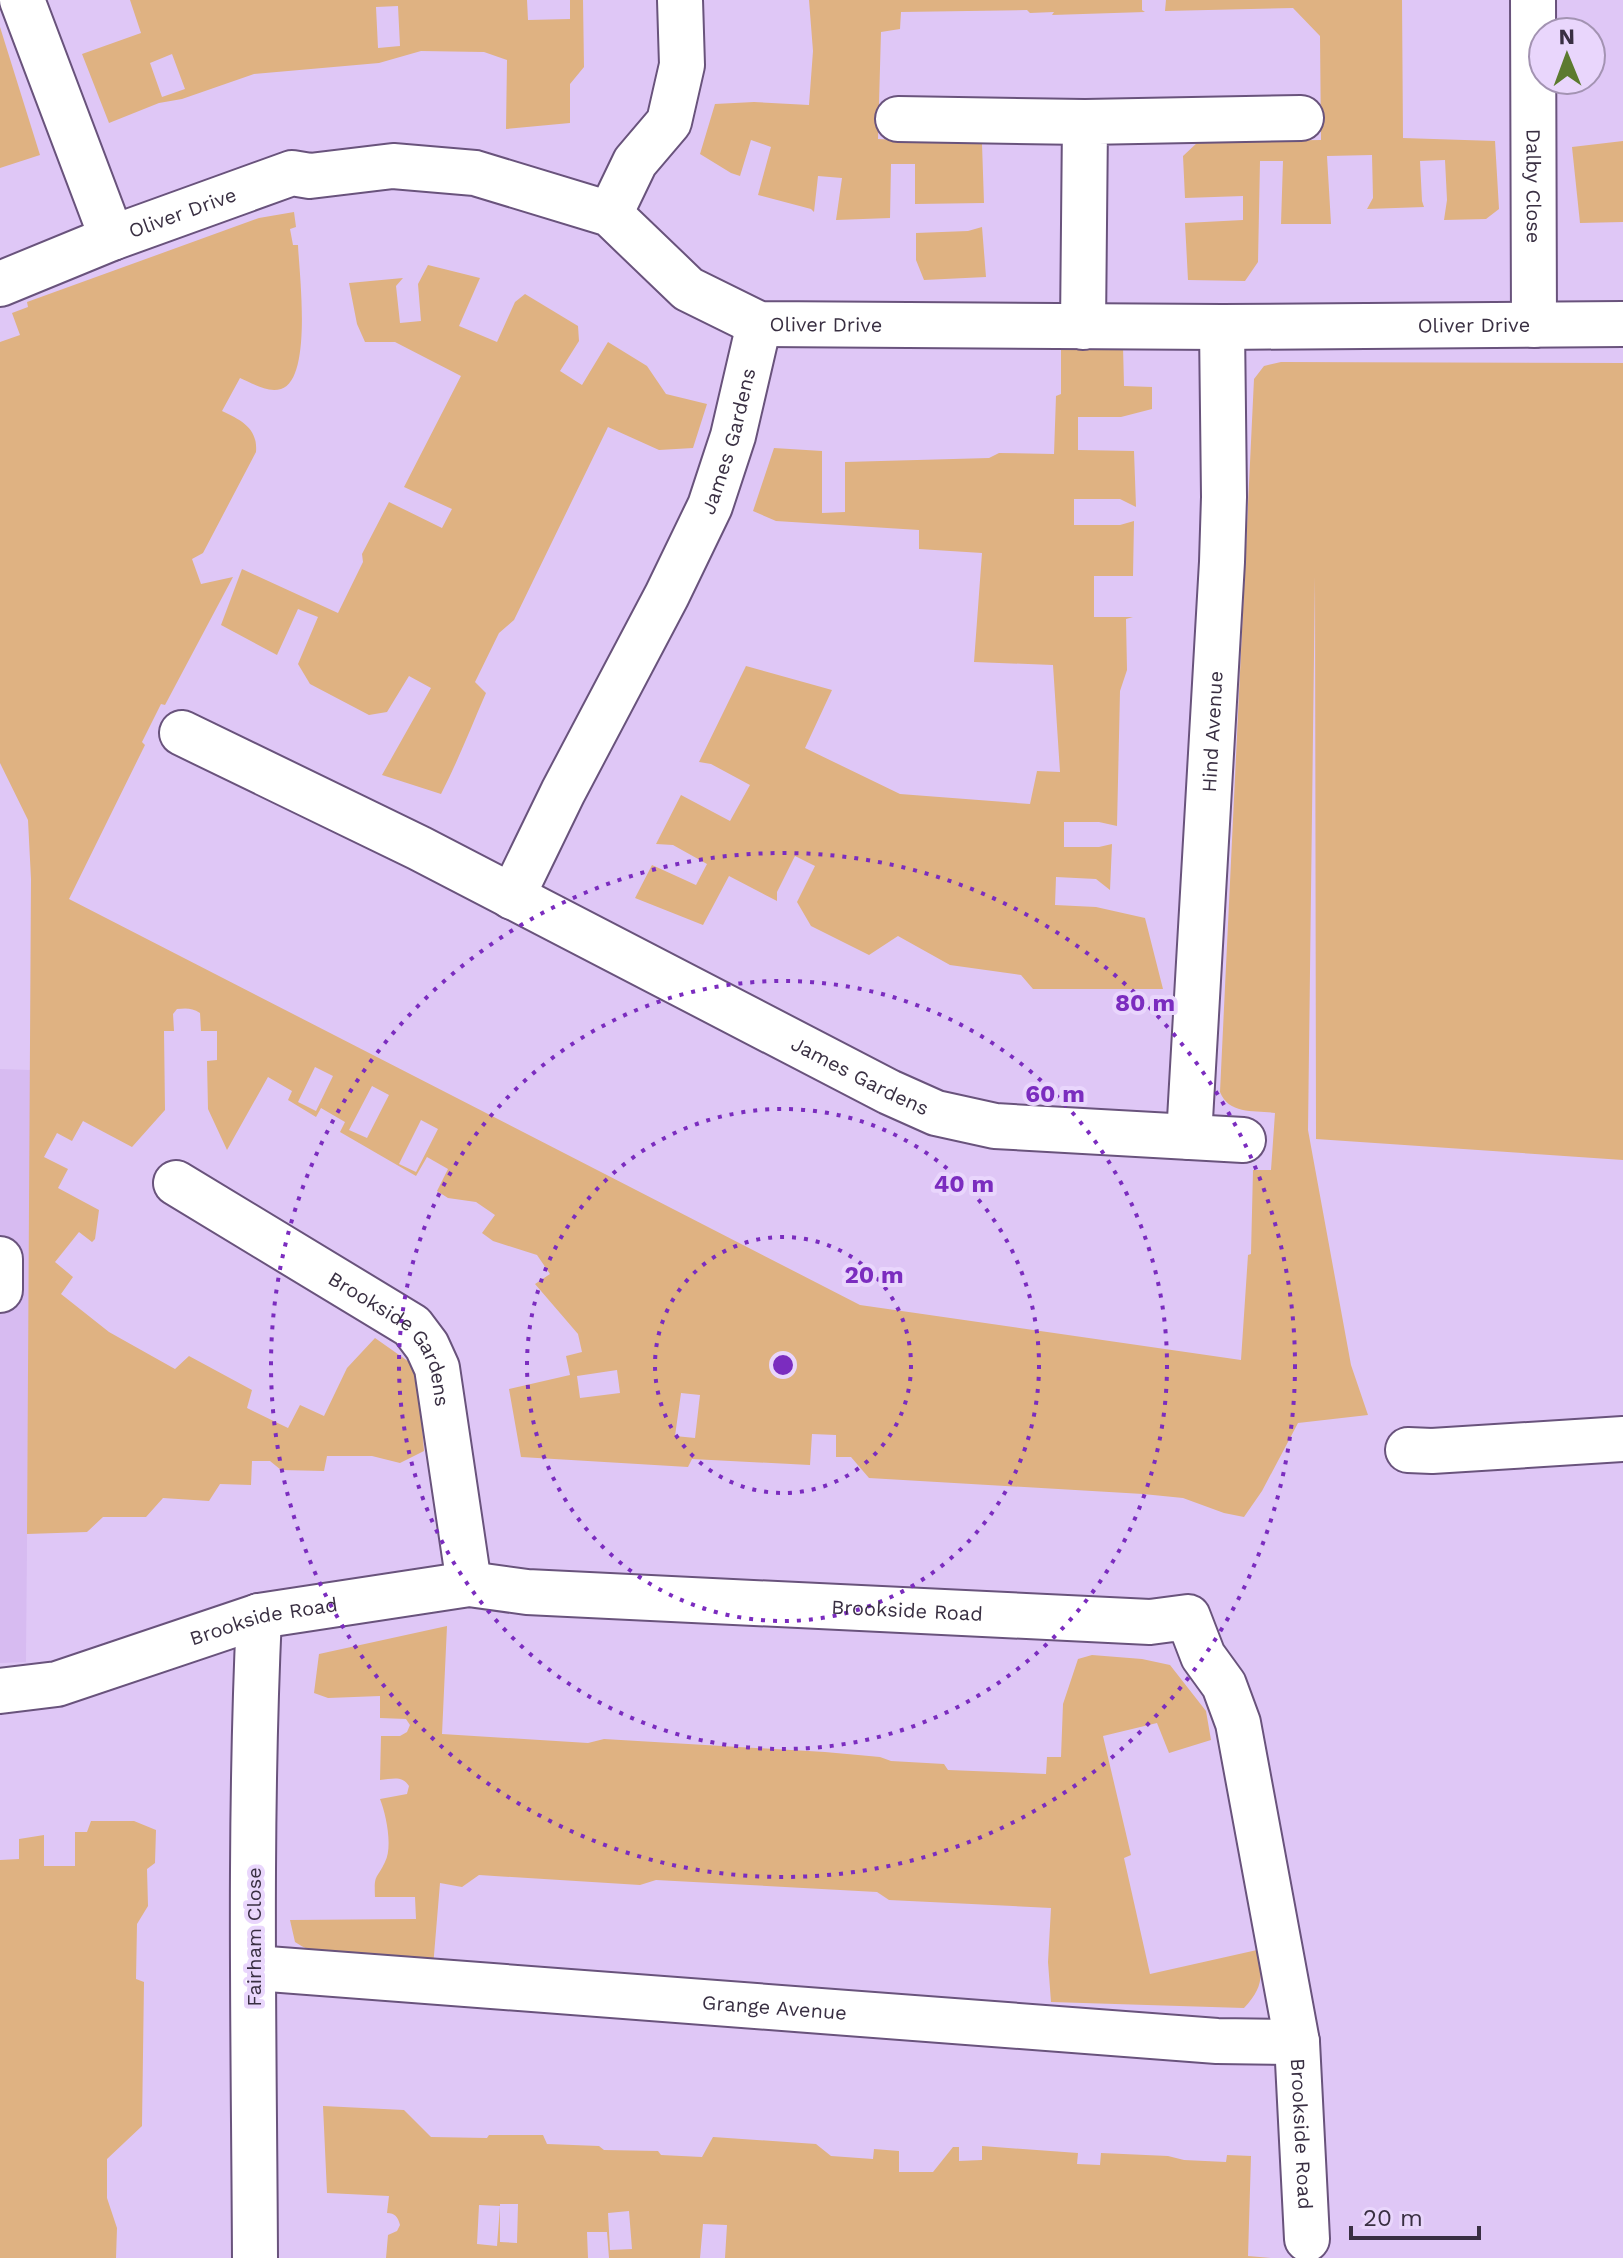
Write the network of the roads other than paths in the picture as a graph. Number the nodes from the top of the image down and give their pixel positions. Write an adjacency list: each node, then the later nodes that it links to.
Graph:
1 (22, 0): 8 (street)
2 (680, 0): 7 (street)
3 (1533, 0): 12 (street, Dalby Close)
4 (1301, 118): 6 (street)
5 (898, 119): 6 (street)
6 (1085, 122): 13 (street)
7 (610, 214): 8 (street, Oliver Drive); 10 (street, Oliver Drive)
8 (112, 238): 9 (street, Oliver Drive)
9 (0, 284)
10 (759, 324): 13 (street, Oliver Drive); 16 (street, James Gardens)
11 (1623, 324): 12 (street, Oliver Drive)
12 (1534, 325): 14 (street, Oliver Drive)
13 (1083, 327): 14 (street, Oliver Drive)
14 (1222, 327): 17 (street, Hind Avenue)
15 (182, 733): 16 (street, James Gardens)
16 (512, 897): 17 (street, James Gardens)
17 (1189, 1137): 18 (street, James Gardens)
18 (1243, 1140)
19 (176, 1183): 24 (street, Brookside Gardens)
20 (0, 1259): 21 (street)
21 (0, 1290)
22 (1623, 1439): 23 (street)
23 (1408, 1450)
24 (469, 1584): 25 (street, Brookside Road); 28 (street, Brookside Road)
25 (259, 1616): 26 (street, Brookside Road); 27 (street, Fairham Close)
26 (0, 1691)
27 (254, 1968): 28 (street, Grange Avenue); 30 (street, Fairham Close)
28 (1297, 2042): 29 (street, Brookside Road)
29 (1307, 2239)
30 (255, 2258)

